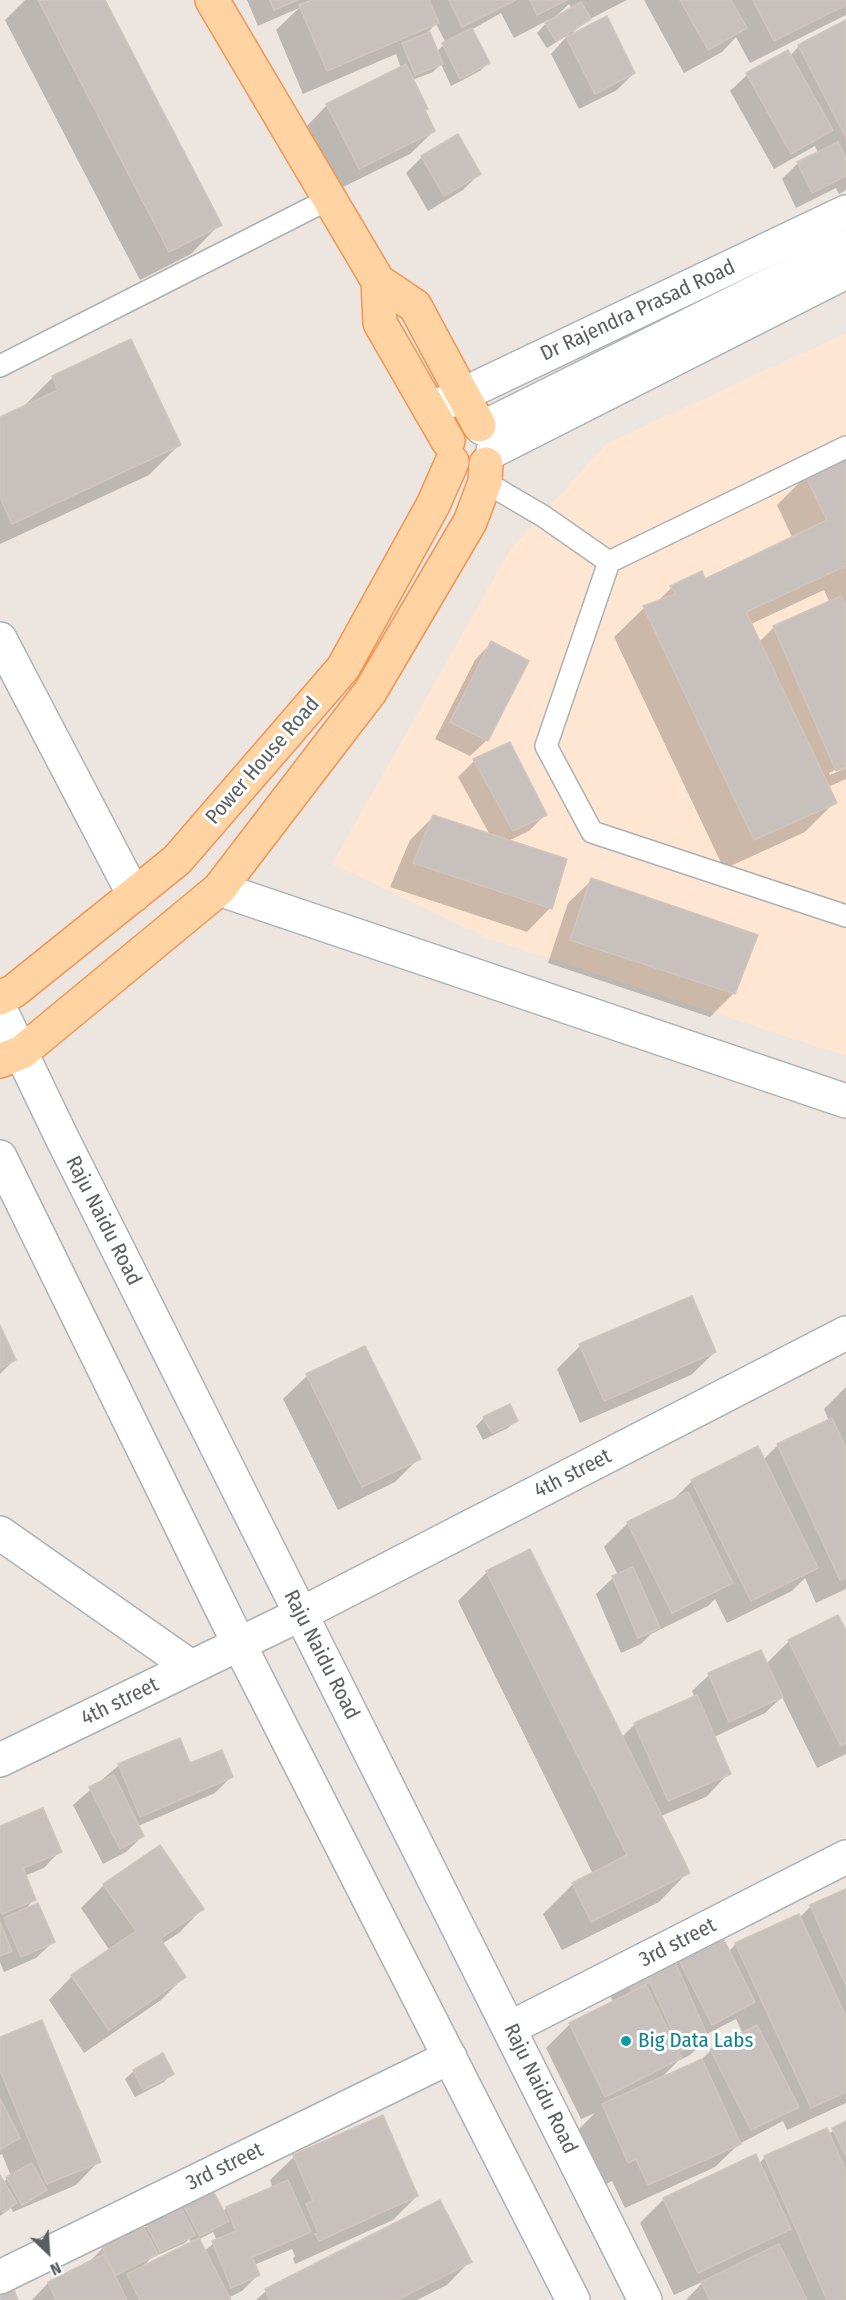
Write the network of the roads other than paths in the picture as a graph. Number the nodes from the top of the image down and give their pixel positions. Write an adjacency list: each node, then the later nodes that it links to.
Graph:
1 (212, 0): 2 (main road)
2 (329, 199): 6 (main road); 8 (lane)
3 (846, 212): 9 (street, Dr Rajendra Prasad Road)
4 (846, 246): 7 (street)
5 (846, 272): 7 (street)
6 (378, 281): 9 (main road); 10 (main road)
7 (687, 339): 12 (street)
8 (0, 366)
9 (463, 394): 10 (street, Dr Rajendra Prasad Road); 12 (main road)
10 (430, 410): 13 (main road)
11 (846, 447): 14 (lane)
12 (485, 450): 13 (main road); 13 (main road); 14 (lane); 16 (main road)
13 (450, 451): 17 (main road, Power House Road)
14 (609, 562): 18 (lane)
15 (0, 639): 17 (street)
16 (219, 889): 21 (main road); 22 (street)
17 (134, 895): 19 (main road, Power House Road)
18 (846, 916)
19 (0, 998)
20 (0, 1009): 21 (street, Raju Naidu Road)
21 (11, 1056): 26 (street, Raju Naidu Road)
22 (846, 1101)
23 (0, 1157): 27 (street)
24 (846, 1333): 26 (street, 4th street)
25 (0, 1533): 28 (street)
26 (301, 1614): 27 (street, 4th street); 31 (street, Raju Naidu Road)
27 (239, 1644): 28 (street, 4th street); 32 (street)
28 (190, 1668): 29 (street, 4th street)
29 (0, 1760)
30 (846, 1857): 31 (street, 3rd street)
31 (510, 2028): 35 (street, Raju Naidu Road)
32 (450, 2057): 33 (street, 3rd street); 34 (street)
33 (0, 2277)
34 (573, 2300)
35 (645, 2300)

